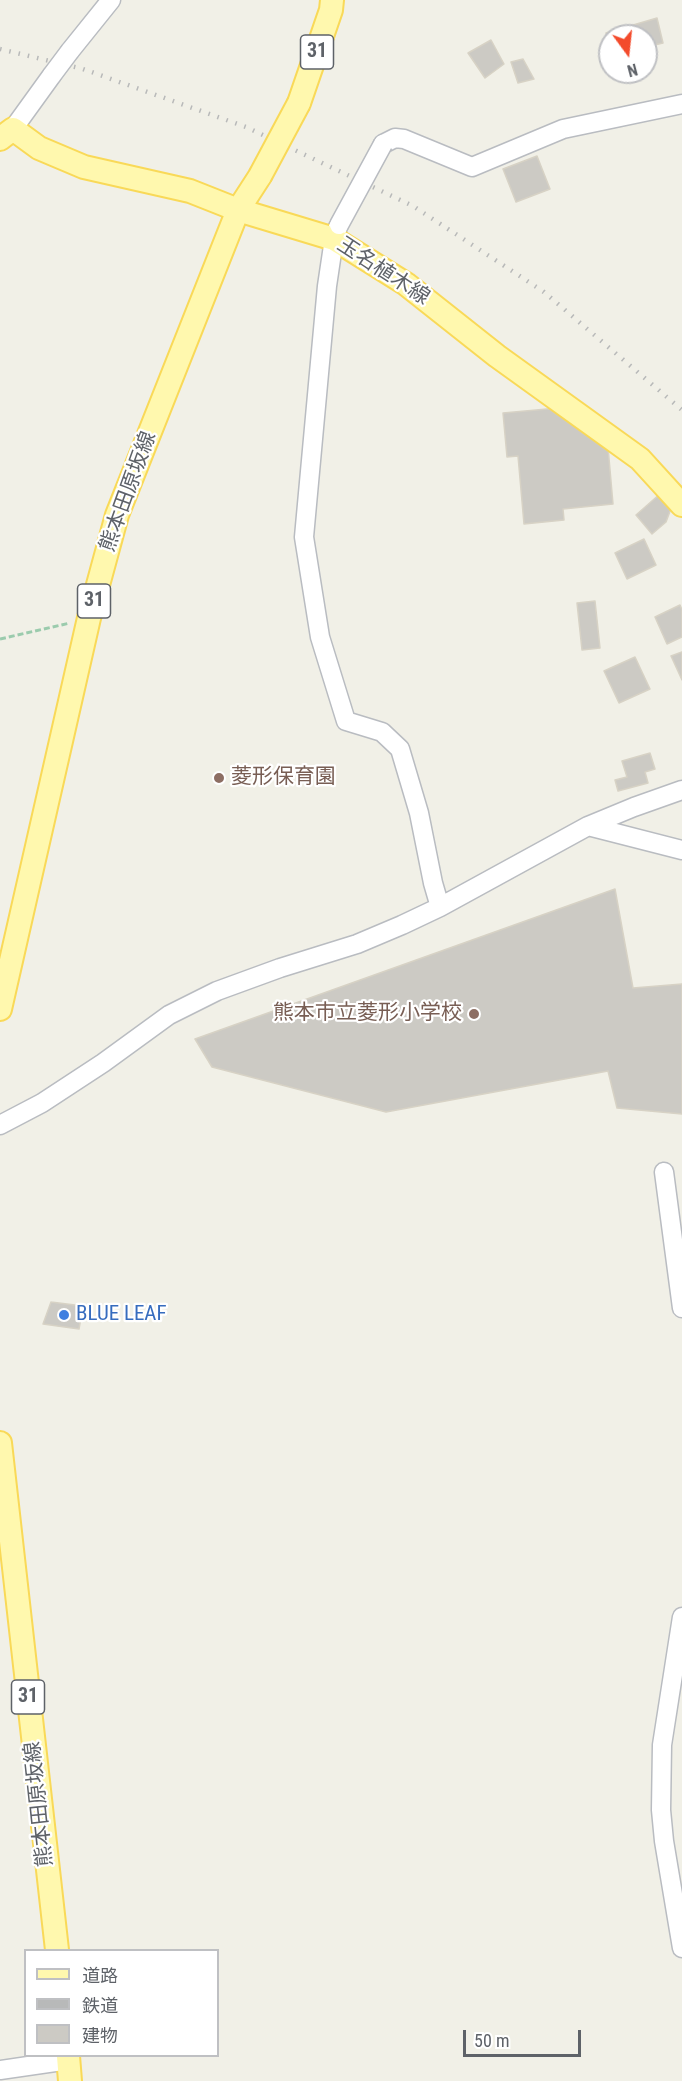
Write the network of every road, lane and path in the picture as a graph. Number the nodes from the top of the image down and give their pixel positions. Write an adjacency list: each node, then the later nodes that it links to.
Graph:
1 (111, 0): 4 (street, bridge)
2 (332, 0): 5 (main road, 熊本田原坂線 / 31, bridge)
3 (682, 104): 6 (street, bridge)
4 (7, 134): 5 (main road, 玉名植木線)
5 (238, 210): 6 (main road, 玉名植木線); 8 (main road, 熊本田原坂線 / 31)
6 (337, 232): 7 (main road, 玉名植木線); 13 (street)
7 (682, 505)
8 (89, 618): 9 (path); 14 (main road, 熊本田原坂線 / 31)
9 (0, 639)
10 (682, 790): 11 (street)
11 (588, 826): 12 (street); 13 (street)
12 (682, 850)
13 (440, 907): 15 (street)
14 (0, 1009)
15 (0, 1125)
16 (664, 1172): 17 (street)
17 (682, 1301)
18 (0, 1443): 19 (main road, 熊本田原坂線 / 31)
19 (4, 1522): 20 (main road, 熊本田原坂線 / 31)
20 (6, 1554): 23 (main road, 熊本田原坂線 / 31)
21 (682, 1617): 22 (street)
22 (682, 1948)
23 (57, 1949)
24 (69, 2066): 25 (street)
25 (0, 2070)

